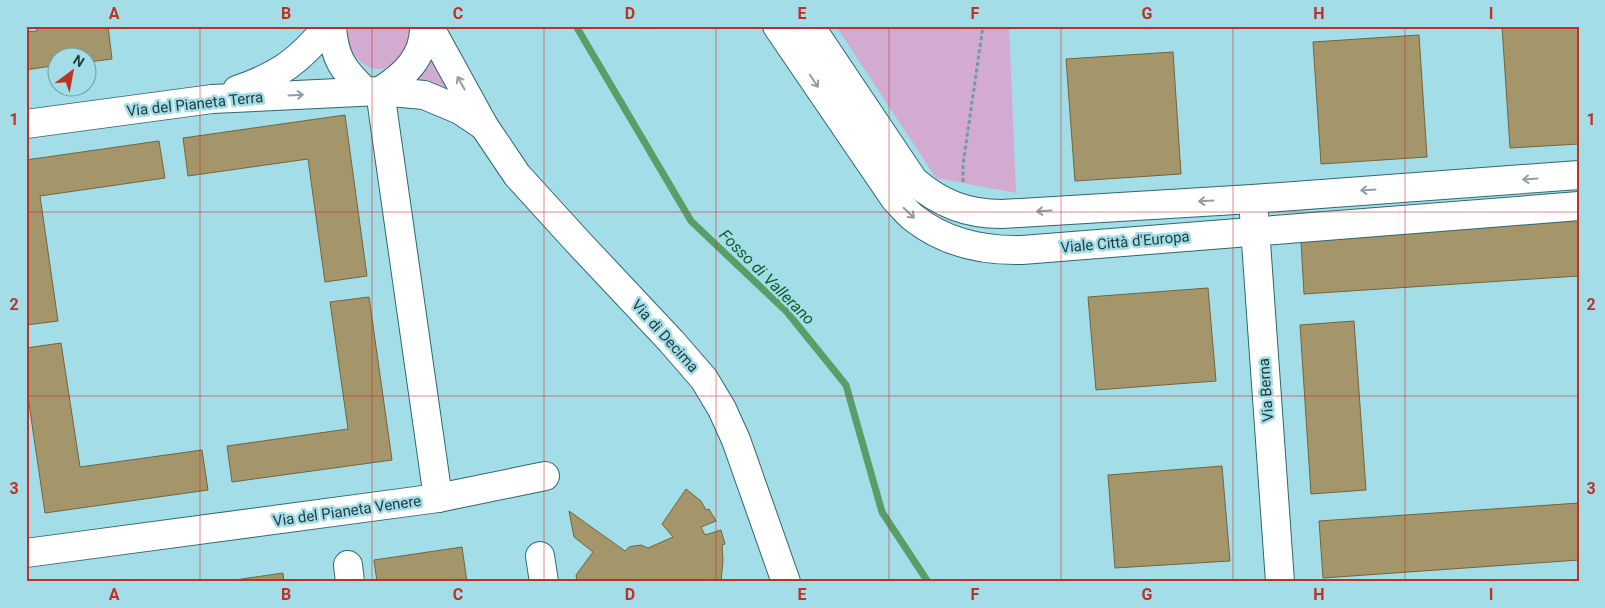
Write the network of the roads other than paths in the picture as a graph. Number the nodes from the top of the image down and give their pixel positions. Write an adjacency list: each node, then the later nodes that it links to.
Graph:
1 (330, 26): 7 (street); 8 (street)
2 (424, 26): 7 (street)
3 (429, 26): 10 (street, Via di Decima, one-way to 3)
4 (777, 26): 6 (street, Viale Città d'Europa)
5 (814, 32): 6 (street); 12 (street, one-way to 5)
6 (796, 54): 14 (street, Viale Città d'Europa, one-way to 14)
7 (373, 91): 8 (street, Via del Pianeta Terra, one-way to 7); 10 (street, Via di Decima); 16 (street, Via del Pianeta Venere)
8 (212, 100): 9 (street, Via del Pianeta Terra)
9 (26, 124)
10 (484, 126): 18 (street, Via di Decima)
11 (1579, 175): 12 (street, one-way to 12)
12 (1252, 199): 14 (street, Via Berna)
13 (1579, 206): 14 (street, Viale Città d'Europa)
14 (1255, 232): 19 (street, Via Berna)
15 (545, 476): 16 (street)
16 (438, 498): 17 (street, Via del Pianeta Venere)
17 (26, 553)
18 (786, 582)
19 (1280, 582)

